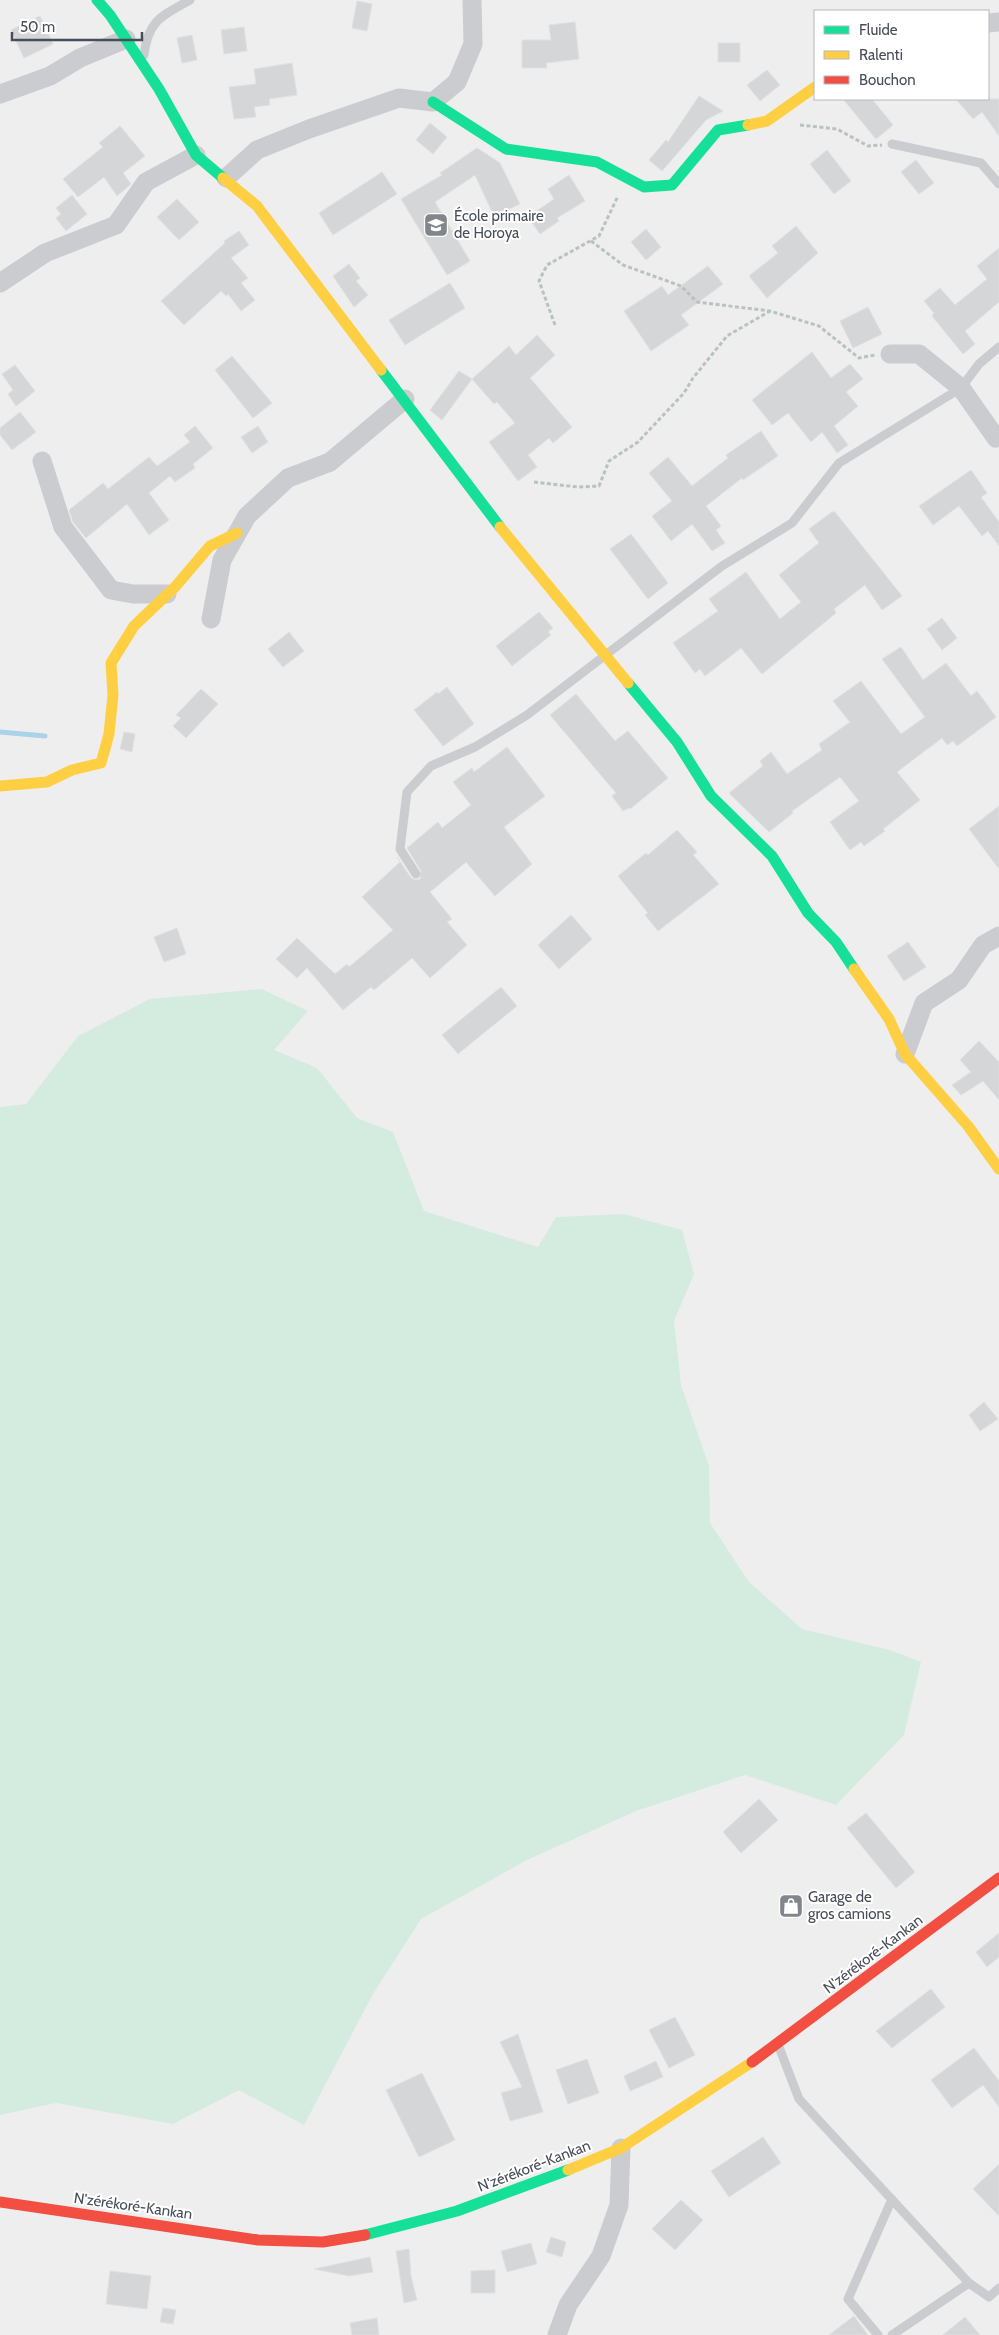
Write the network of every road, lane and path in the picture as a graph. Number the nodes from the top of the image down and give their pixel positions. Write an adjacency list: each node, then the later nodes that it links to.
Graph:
1 (97, 0): 4 (main road)
2 (190, 0): 5 (lane)
3 (472, 0): 8 (street)
4 (126, 39): 5 (main road); 7 (street)
5 (143, 65): 11 (main road)
6 (814, 87): 14 (main road)
7 (0, 94)
8 (433, 102): 12 (street); 14 (main road)
9 (797, 124): 10 (path)
10 (892, 144): 13 (lane)
11 (196, 155): 12 (main road); 16 (street)
12 (226, 178): 22 (main road)
13 (999, 184)
14 (644, 187): 15 (path)
15 (590, 241): 17 (path); 18 (path)
16 (0, 283)
17 (770, 311): 20 (path); 25 (path)
18 (555, 324)
19 (999, 347): 21 (lane)
20 (890, 354): 21 (street)
21 (961, 388): 23 (street); 29 (lane)
22 (405, 399): 26 (street); 29 (main road)
23 (999, 437)
24 (42, 461): 27 (street)
25 (534, 482)
26 (238, 533): 27 (main road); 28 (street)
27 (167, 594): 30 (main road)
28 (211, 619)
29 (605, 656): 31 (lane); 33 (main road)
30 (0, 786)
31 (416, 874)
32 (999, 936): 33 (street)
33 (904, 1054): 34 (main road)
34 (999, 1169)
35 (999, 1878): 36 (main road, N'zérékoré-Kankan)
36 (778, 2044): 37 (main road, N'zérékoré-Kankan); 38 (lane)
37 (621, 2148): 39 (main road, N'zérékoré-Kankan); 42 (street)
38 (892, 2199): 40 (lane); 43 (lane)
39 (0, 2202)
40 (968, 2283): 41 (lane); 44 (lane)
41 (999, 2288)
42 (557, 2335)
43 (878, 2335)
44 (892, 2335)

